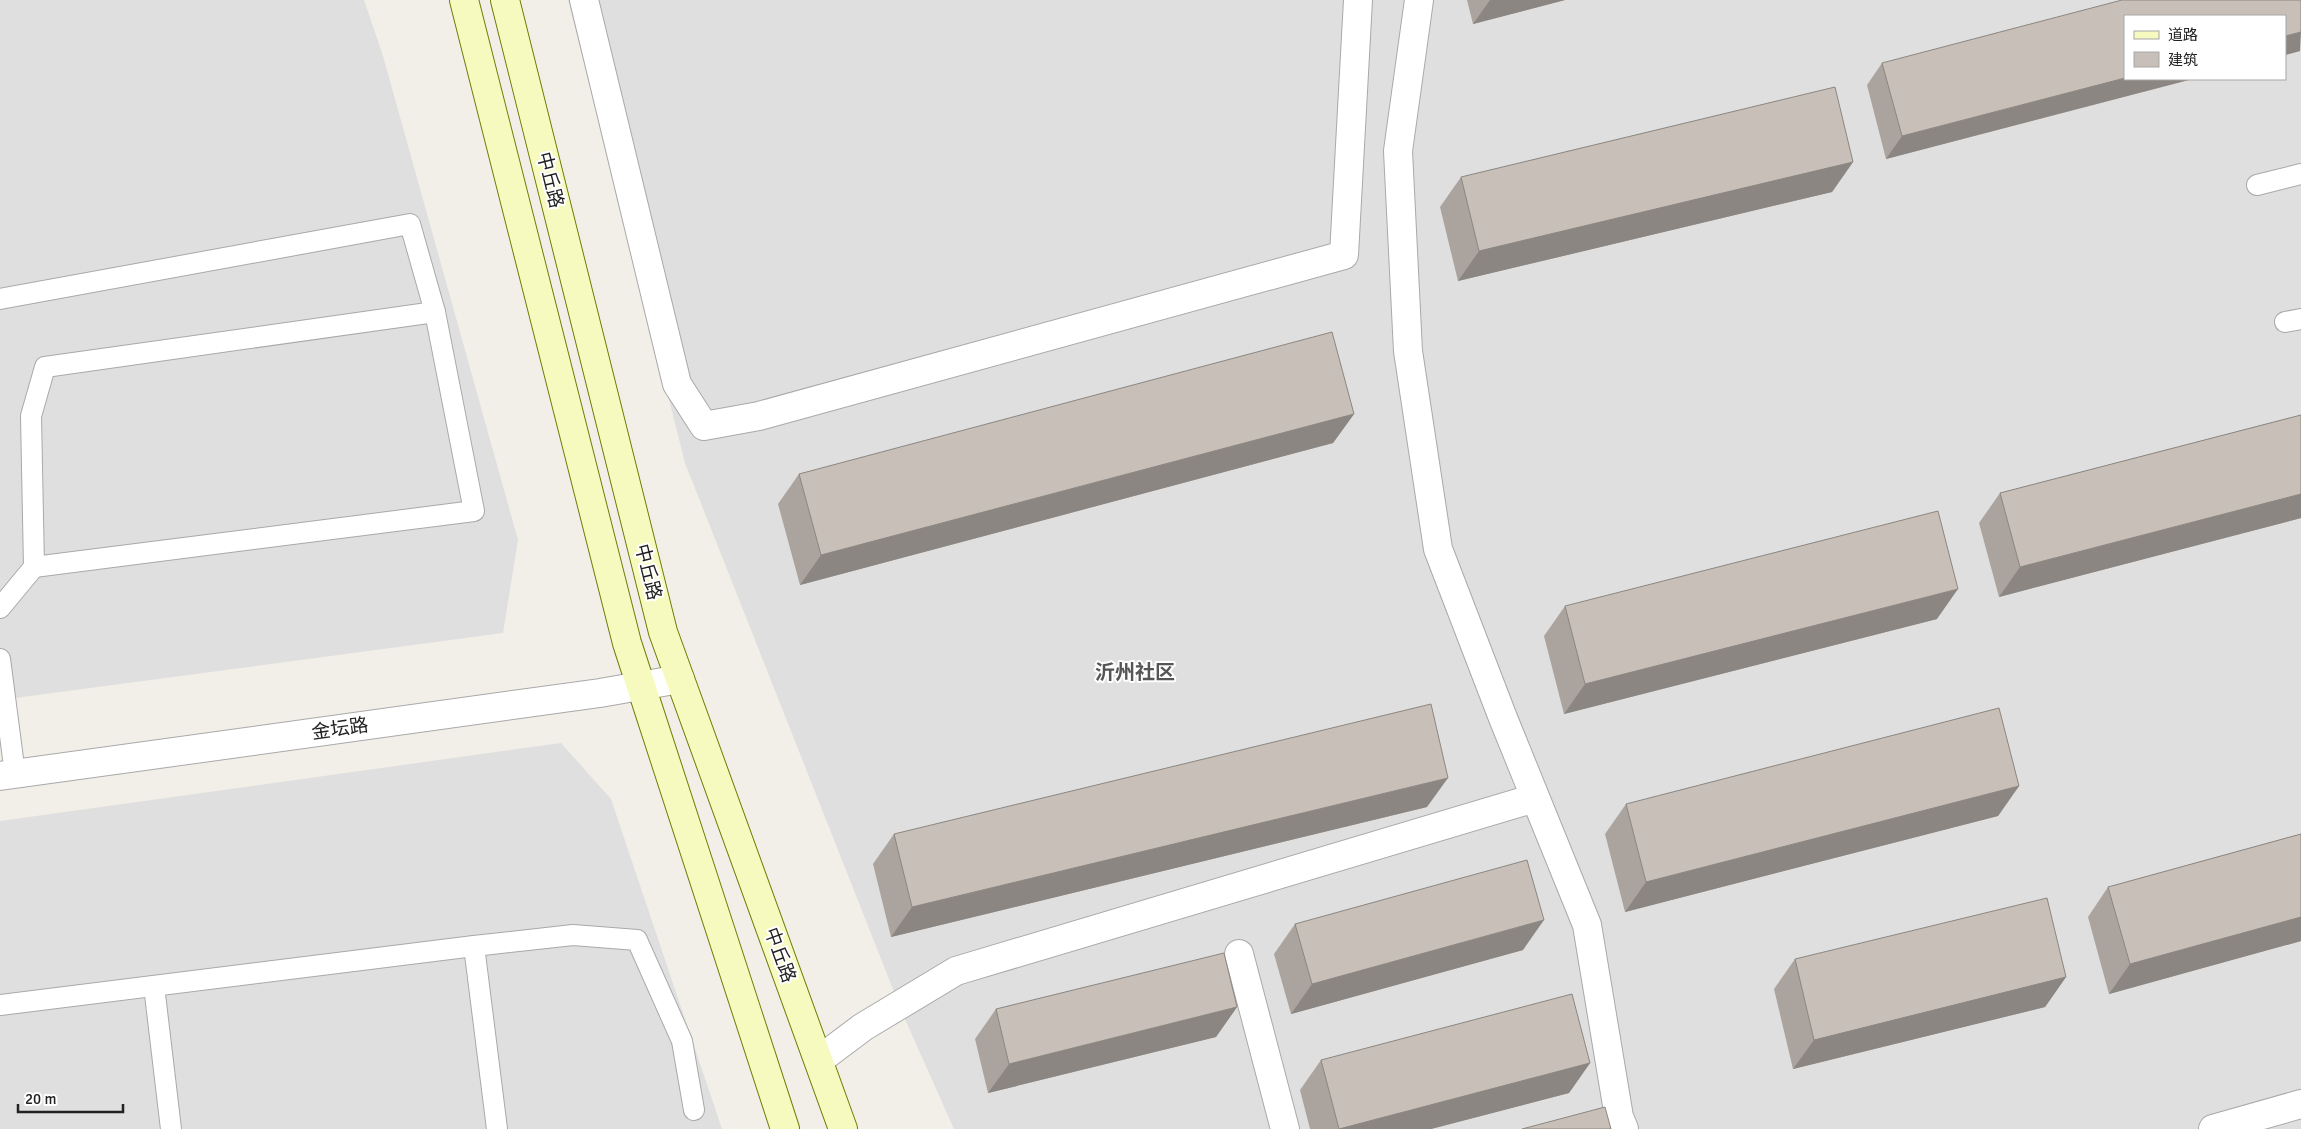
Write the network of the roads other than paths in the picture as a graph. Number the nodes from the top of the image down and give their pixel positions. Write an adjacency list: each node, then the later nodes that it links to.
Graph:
1 (464, 0): 14 (main road, 中丘路)
2 (505, 0): 13 (main road, 中丘路)
3 (584, 0): 4 (street)
4 (1358, 0)
5 (1419, 0): 16 (street)
6 (2301, 174): 7 (lane)
7 (2257, 185)
8 (0, 299): 9 (lane)
9 (435, 312): 10 (lane); 10 (lane)
10 (34, 567): 11 (lane)
11 (0, 608)
12 (0, 659): 15 (lane)
13 (680, 679): 14 (street, 金坛路); 21 (main road, 中丘路)
14 (642, 686): 15 (street, 金坛路); 26 (main road, 中丘路)
15 (8, 775)
16 (1535, 798): 21 (street); 29 (street)
17 (474, 946): 19 (lane); 23 (lane); 25 (lane)
18 (1239, 954): 28 (street)
19 (154, 986): 20 (lane); 24 (lane)
20 (0, 1005)
21 (819, 1060): 27 (main road, 中丘路)
22 (2301, 1104): 30 (street)
23 (694, 1110)
24 (170, 1129)
25 (497, 1129)
26 (785, 1129)
27 (843, 1129)
28 (1286, 1129)
29 (1624, 1129)
30 (2213, 1129)

